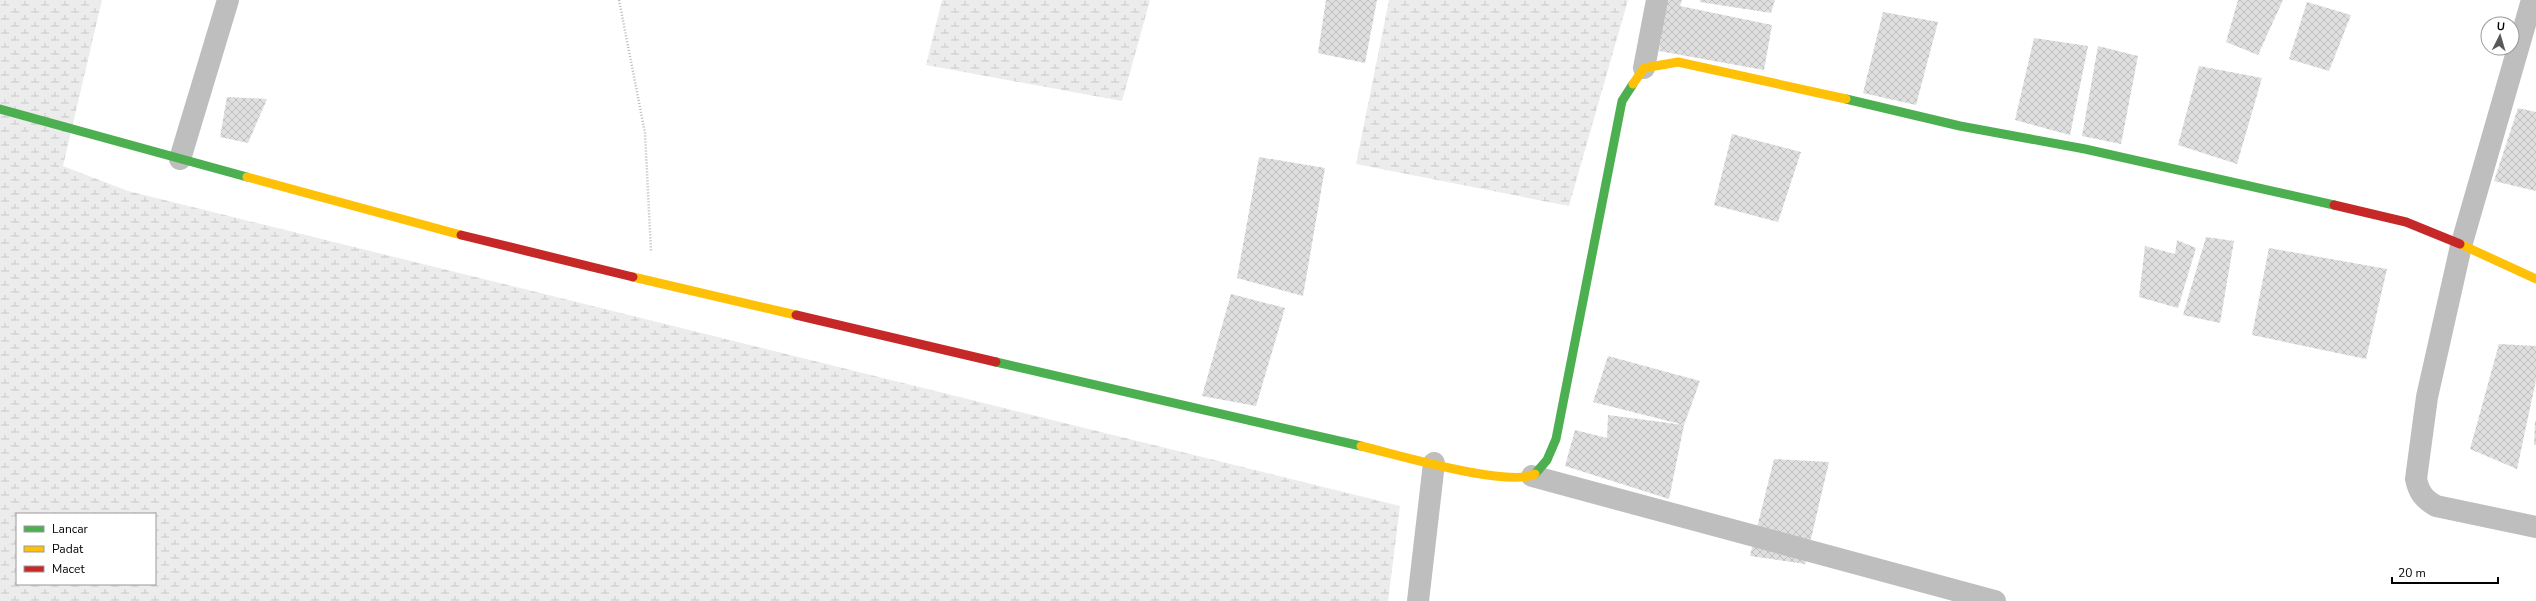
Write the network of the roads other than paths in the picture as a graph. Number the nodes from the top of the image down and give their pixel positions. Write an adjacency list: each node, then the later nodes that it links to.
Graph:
1 (228, 0): 7 (street)
2 (1657, 0): 5 (street)
3 (2532, 0): 4 (street)
4 (2528, 48): 8 (street)
5 (1644, 68): 8 (street); 11 (street)
6 (0, 109): 7 (street)
7 (180, 159): 10 (street)
8 (2461, 246): 9 (street); 12 (street)
9 (2536, 279)
10 (1434, 463): 11 (street); 13 (street)
11 (1532, 476): 14 (street)
12 (2536, 527)
13 (1418, 601)
14 (1995, 601)

